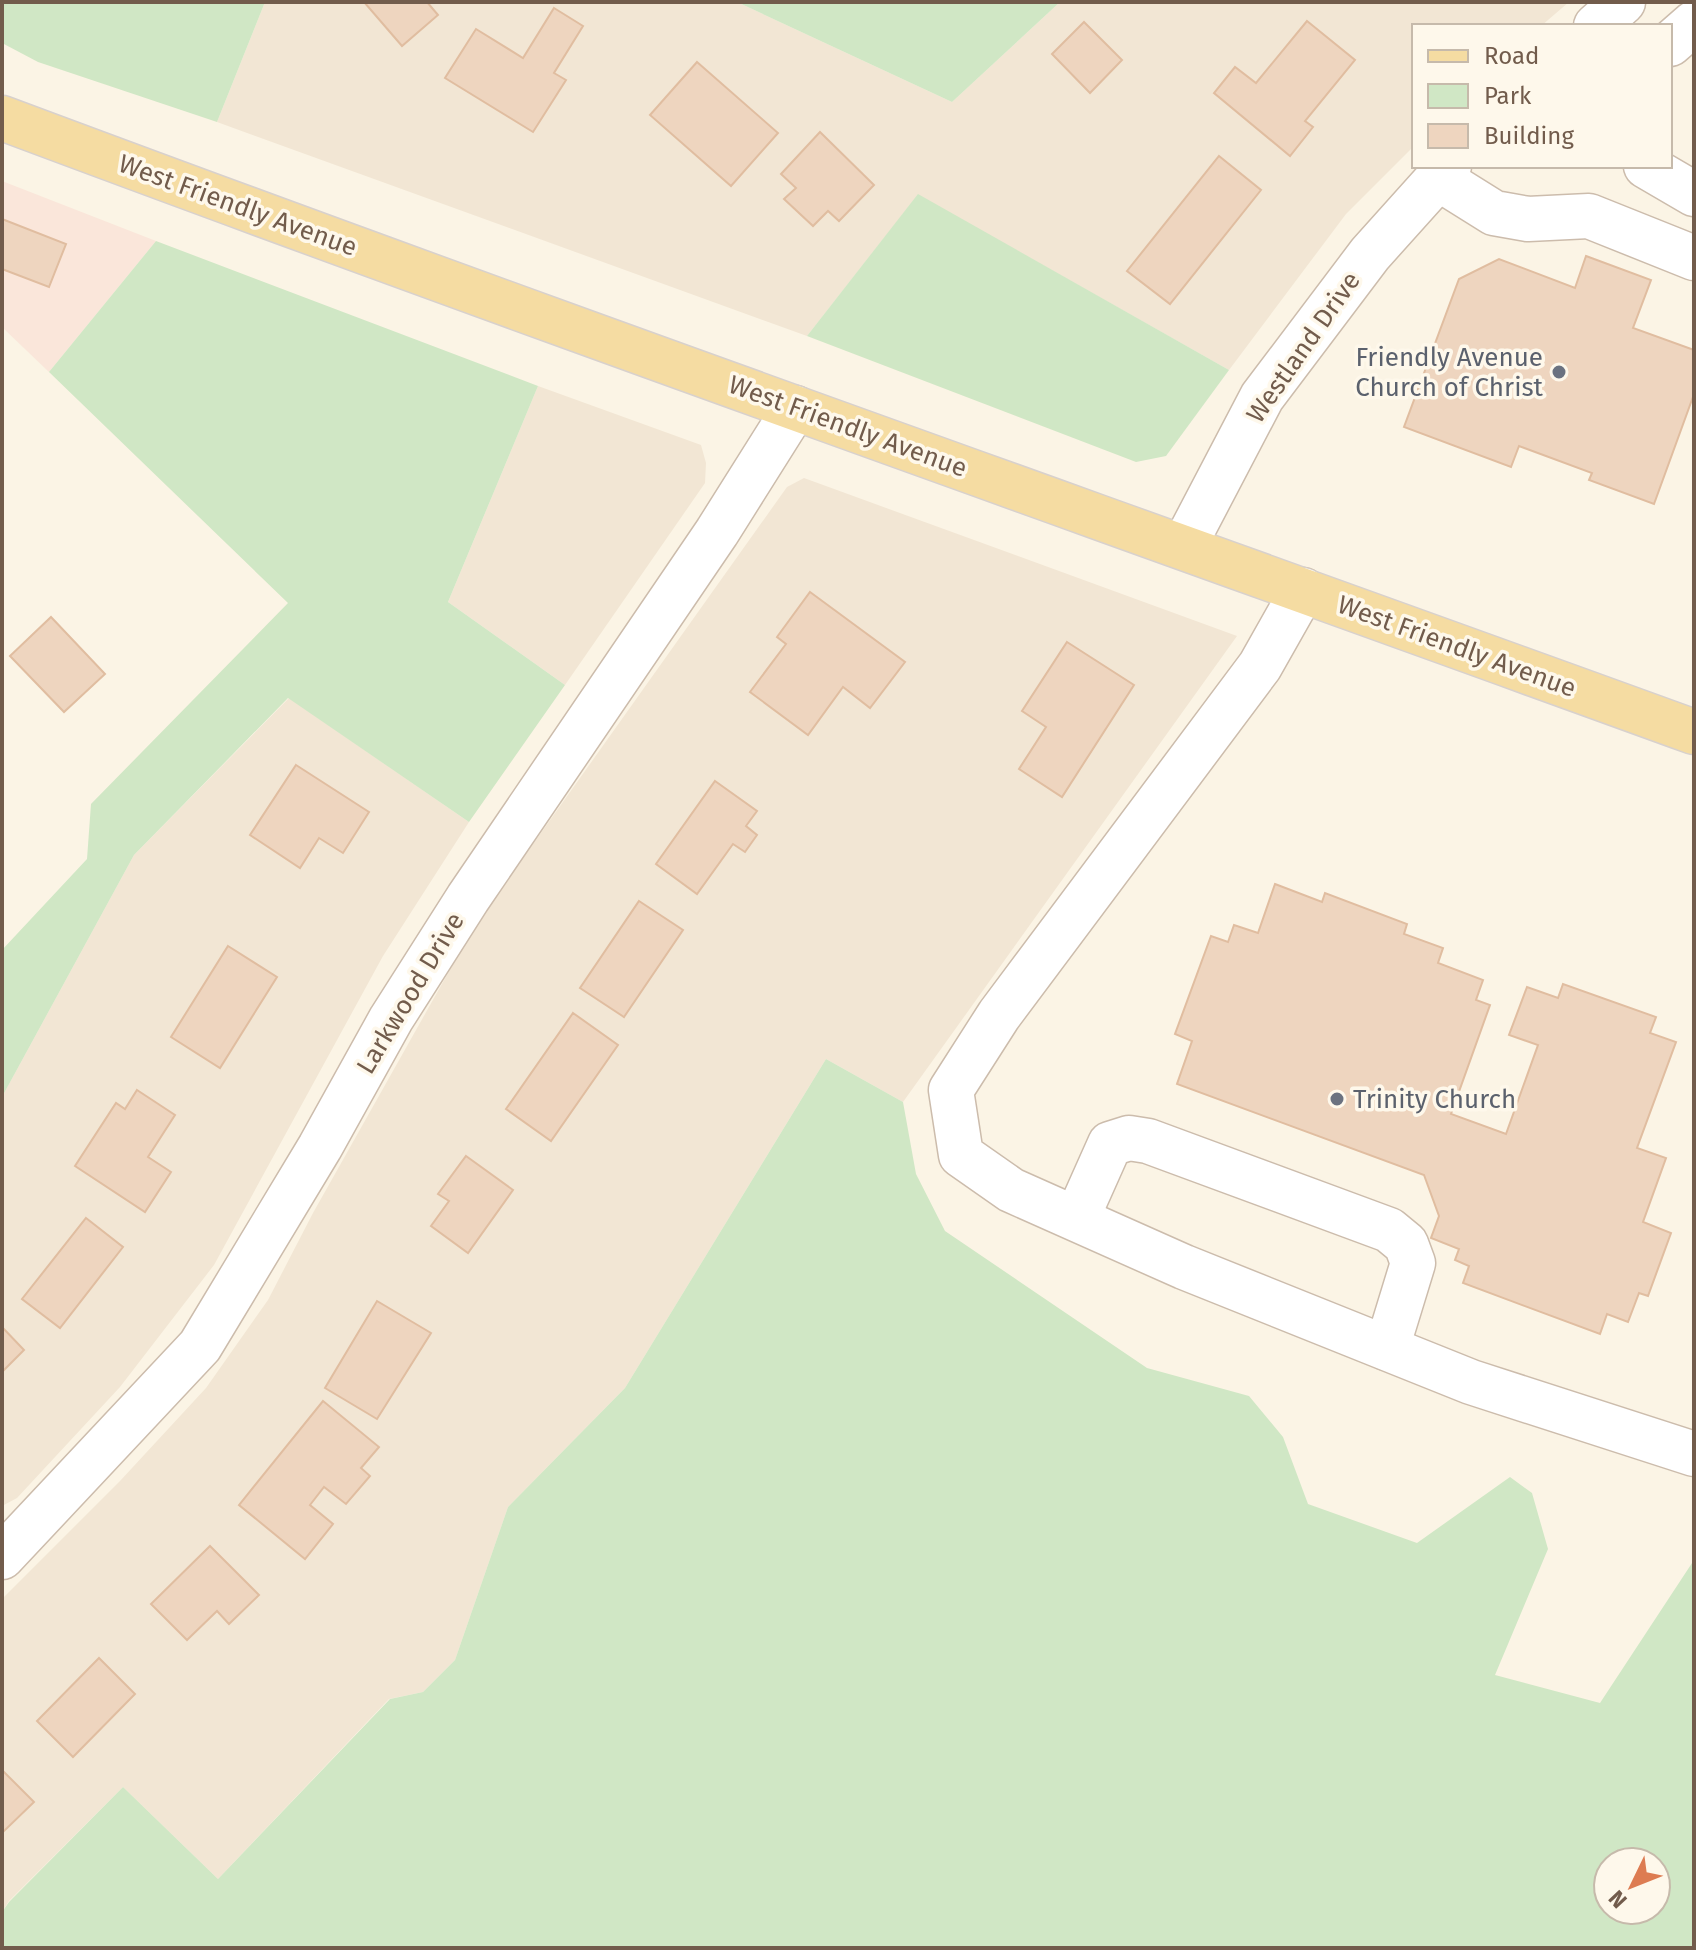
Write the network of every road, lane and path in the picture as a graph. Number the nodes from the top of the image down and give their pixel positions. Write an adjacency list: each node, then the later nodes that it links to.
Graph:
1 (1623, 2): 3 (street)
2 (1694, 23): 4 (street)
3 (1598, 24)
4 (1672, 42)
5 (2, 118): 10 (main road, West Friendly Avenue)
6 (1649, 168): 8 (street)
7 (1443, 172): 9 (street); 11 (street, Westland Drive)
8 (1694, 194)
9 (1694, 258)
10 (795, 408): 11 (main road, West Friendly Avenue); 17 (street, Larkwood Drive)
11 (1184, 546): 12 (main road, West Friendly Avenue)
12 (1303, 590): 13 (main road, West Friendly Avenue); 14 (street)
13 (1694, 732)
14 (1077, 1218): 15 (street); 15 (street)
15 (1387, 1348): 16 (street)
16 (1694, 1454)
17 (2, 1557)

